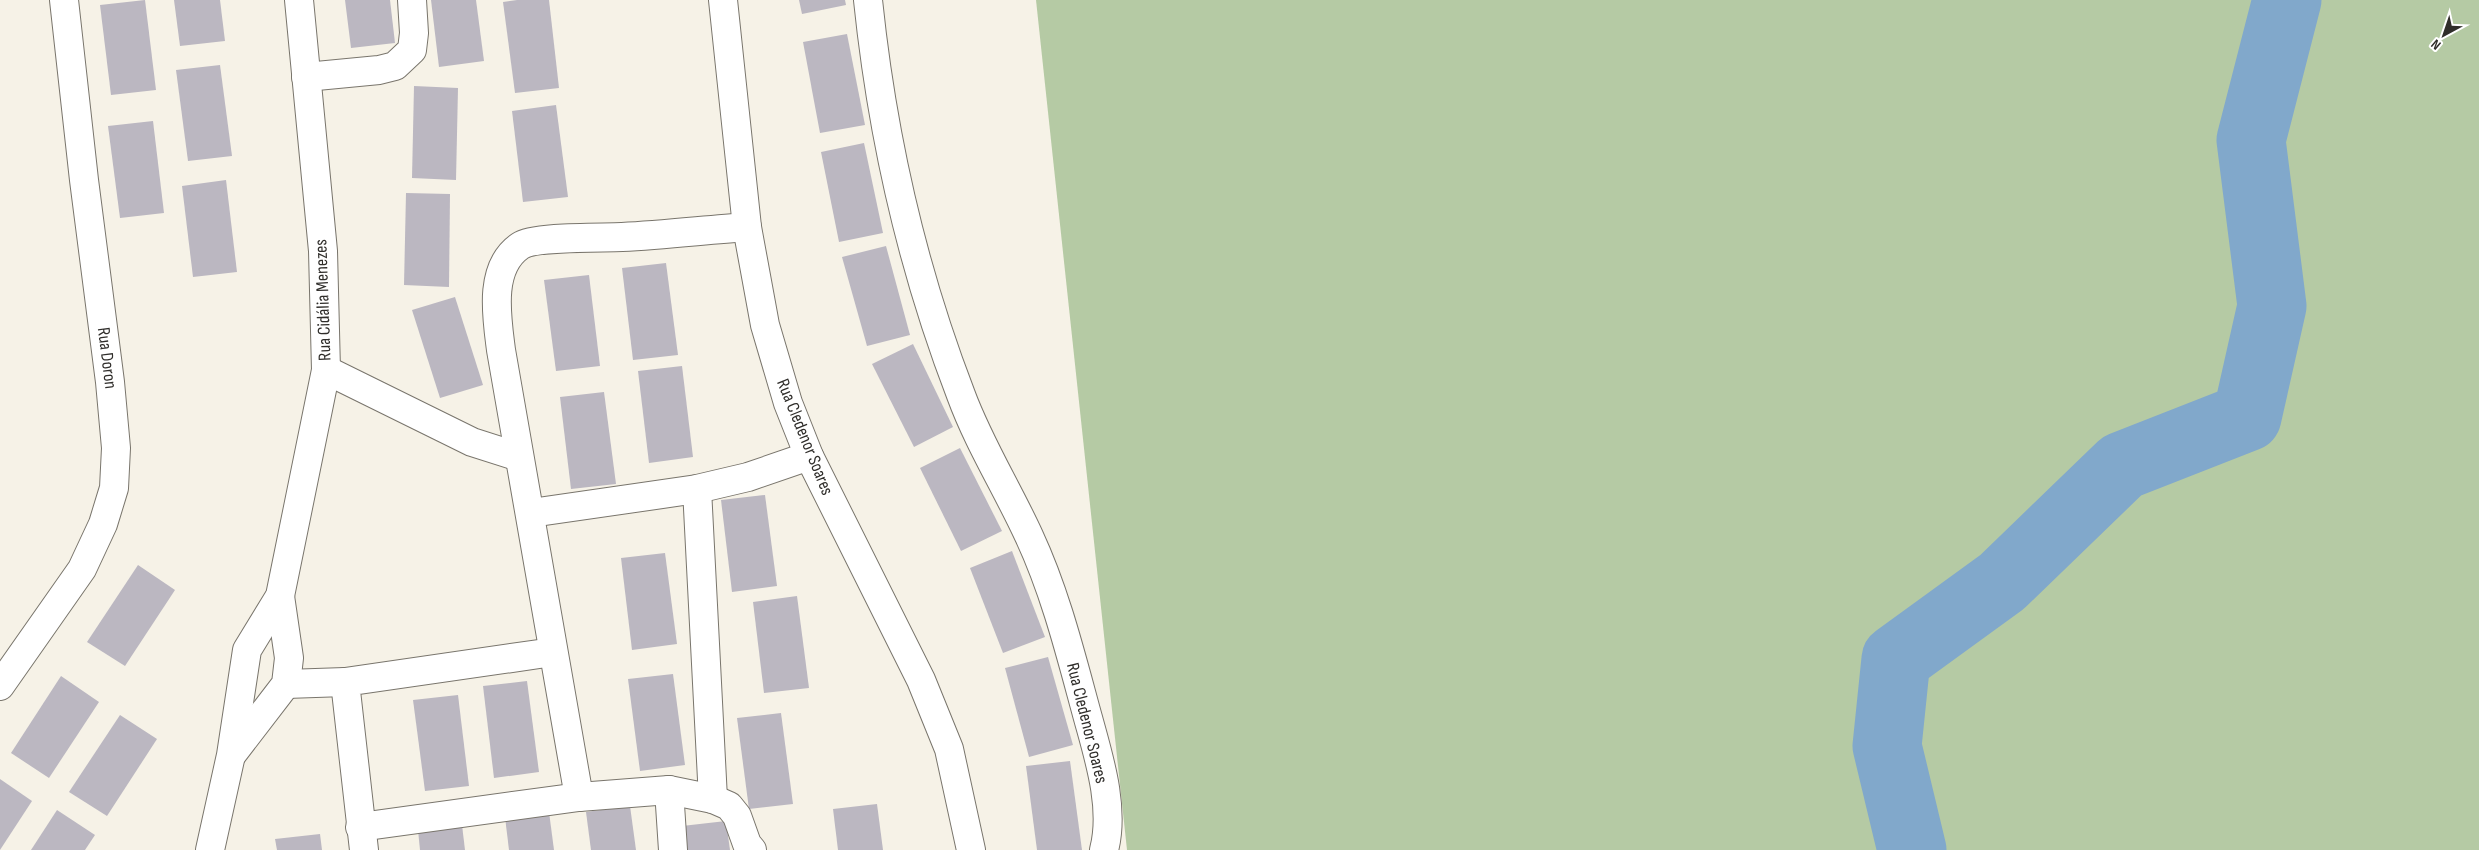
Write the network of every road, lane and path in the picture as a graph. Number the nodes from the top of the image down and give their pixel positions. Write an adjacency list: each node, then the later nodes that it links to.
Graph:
1 (64, 0): 17 (street, Rua Doron)
2 (299, 0): 6 (street, Rua Cidália Menezes)
3 (412, 0): 6 (street)
4 (723, 0): 7 (street, Rua Cledenor Soares)
5 (868, 0): 27 (street, Rua Cledenor Soares)
6 (306, 76): 8 (street, Rua Cidália Menezes)
7 (747, 226): 9 (street, Rua Cledenor Soares); 10 (street)
8 (326, 370): 10 (street); 13 (street, Rua Cidália Menezes)
9 (809, 456): 11 (street); 26 (street, Rua Cledenor Soares)
10 (519, 457): 12 (street)
11 (697, 489): 12 (street); 21 (street)
12 (531, 514): 14 (street)
13 (280, 596): 16 (street, Rua Cidália Menezes); 18 (street, Rua Cidália Menezes)
14 (553, 652): 15 (street); 20 (street)
15 (345, 682): 16 (street); 22 (street)
16 (286, 684): 18 (street, Rua Cidália Menezes)
17 (0, 686)
18 (231, 755): 23 (street, Rua Cidália Menezes)
19 (669, 790): 20 (street); 21 (street); 24 (street)
20 (579, 797): 22 (street)
21 (712, 799): 25 (street)
22 (362, 839)
23 (210, 850)
24 (673, 850)
25 (752, 850)
26 (971, 850)
27 (1104, 850)

